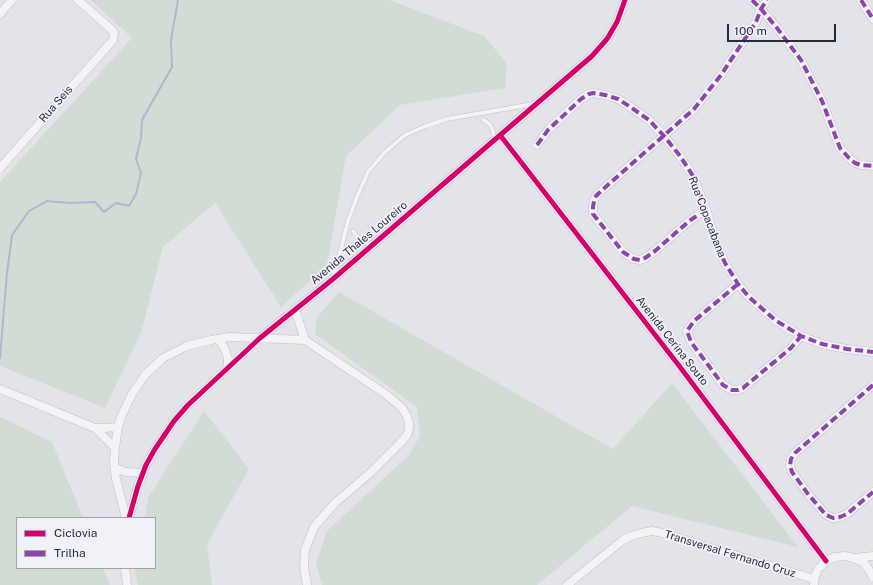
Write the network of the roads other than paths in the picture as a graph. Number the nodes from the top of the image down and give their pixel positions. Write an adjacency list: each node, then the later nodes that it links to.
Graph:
1 (12, 0): 8 (street)
2 (78, 0): 16 (street, Rua Seis)
3 (625, 0): 10 (street, Avenida Thales Loureiro)
4 (752, 0): 7 (street)
5 (767, 0): 7 (street)
6 (861, 0): 9 (street)
7 (761, 9): 12 (street); 15 (street)
8 (0, 14)
9 (873, 19)
10 (538, 103): 13 (street, Avenida Thales Loureiro); 20 (lane)
11 (483, 120): 13 (lane)
12 (664, 136): 14 (street, Rua Copacabana); 17 (street, Rua Copacabana); 17 (street)
13 (497, 138): 19 (street, Avenida Thales Loureiro); 41 (street, Avenida Cerina Souto)
14 (537, 145)
15 (873, 166)
16 (0, 168)
17 (706, 209): 21 (street, Rua Copacabana)
18 (353, 231): 19 (lane)
19 (372, 245): 20 (street, Avenida Thales Loureiro)
20 (333, 278): 22 (street, Avenida Thales Loureiro)
21 (738, 284): 23 (street, Rua Copacabana); 23 (street)
22 (295, 310): 24 (street, Avenida Thales Loureiro); 25 (street)
23 (801, 336): 27 (street, Rua Copacabana)
24 (260, 338): 25 (street); 26 (street); 28 (street, Avenida Thales Loureiro)
25 (305, 340): 46 (street)
26 (220, 342): 28 (street); 31 (street)
27 (873, 352)
28 (228, 368): 35 (street, Avenida Thales Loureiro)
29 (873, 385): 36 (street)
30 (0, 389): 32 (street)
31 (118, 426): 32 (street); 33 (street)
32 (94, 428): 33 (street)
33 (115, 448): 34 (street)
34 (115, 468): 35 (street); 37 (street)
35 (143, 473): 38 (street, Avenida Thales Loureiro)
36 (873, 492)
37 (126, 517)
38 (129, 517)
39 (873, 556): 40 (street)
40 (854, 558): 41 (street); 43 (street)
41 (826, 561): 44 (street)
42 (125, 569): 45 (street)
43 (873, 577)
44 (814, 582): 47 (street, Transversal Fernando Cruz)
45 (127, 585)
46 (307, 585)
47 (566, 585)

